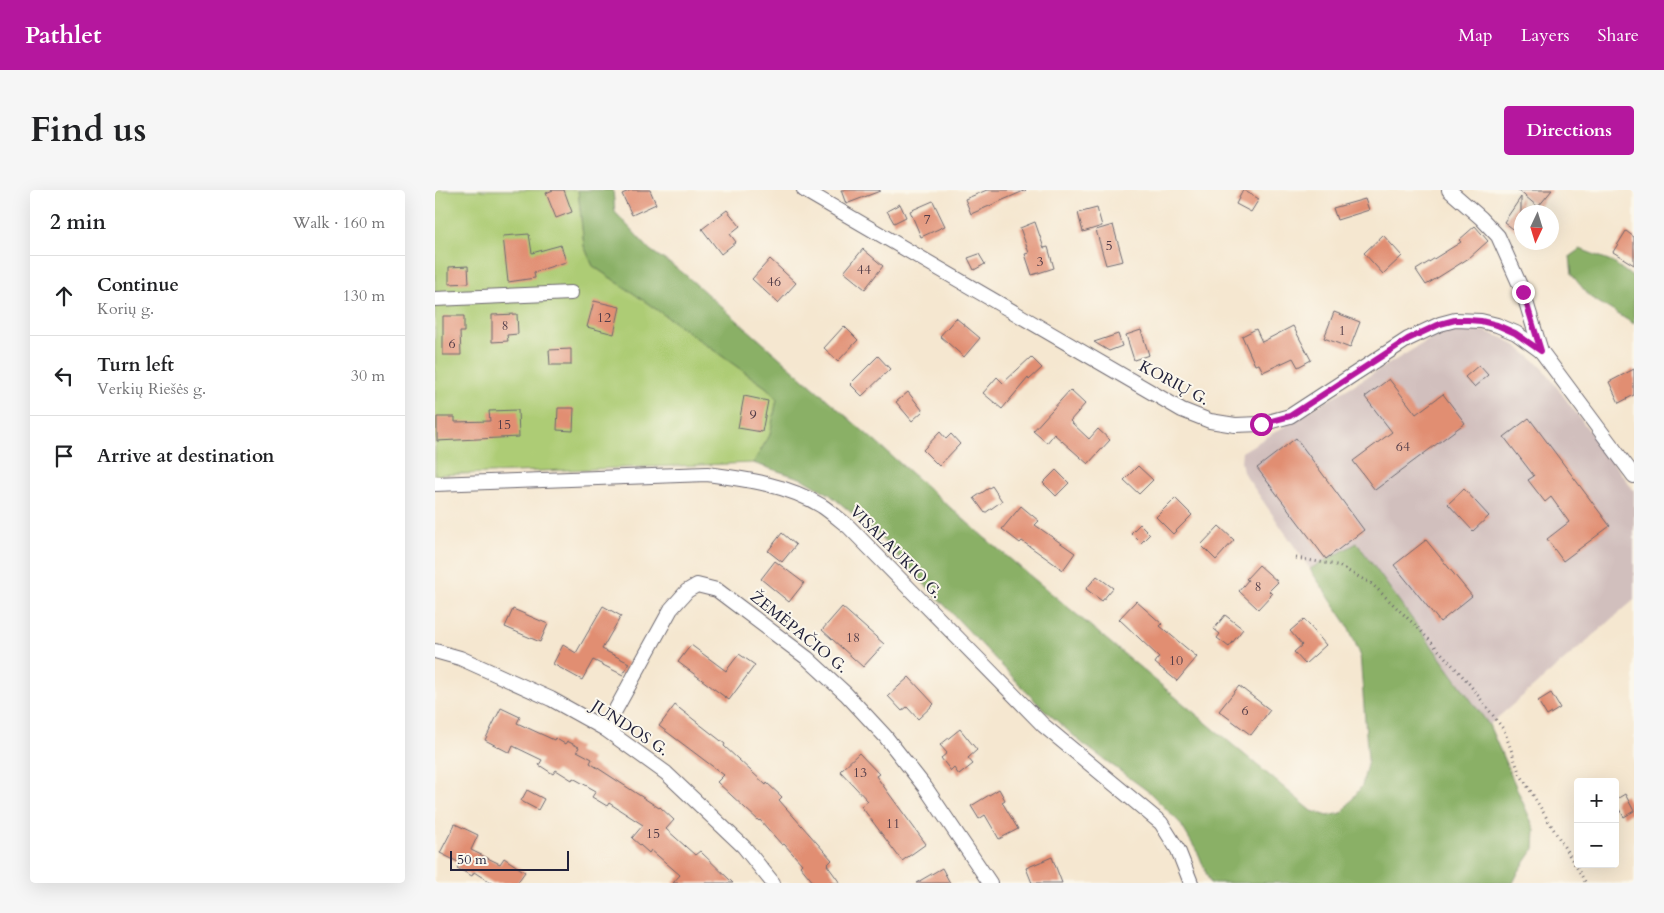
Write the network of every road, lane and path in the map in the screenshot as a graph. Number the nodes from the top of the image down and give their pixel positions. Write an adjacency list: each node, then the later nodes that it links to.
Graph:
1 (804, 190): 5 (street, KORIŲ G.)
2 (1449, 190): 5 (street)
3 (571, 293): 4 (street)
4 (435, 299)
5 (1541, 351): 6 (street)
6 (1634, 476)
7 (435, 484): 13 (street, VISALAUKIO G.)
8 (1296, 558): 14 (path)
9 (435, 651): 10 (street, JUNDOS G.)
10 (605, 730): 11 (street, JUNDOS G.); 12 (street, ŽEMĖPAČIO G.)
11 (773, 883)
12 (990, 883)
13 (1191, 883)
14 (1586, 883)

